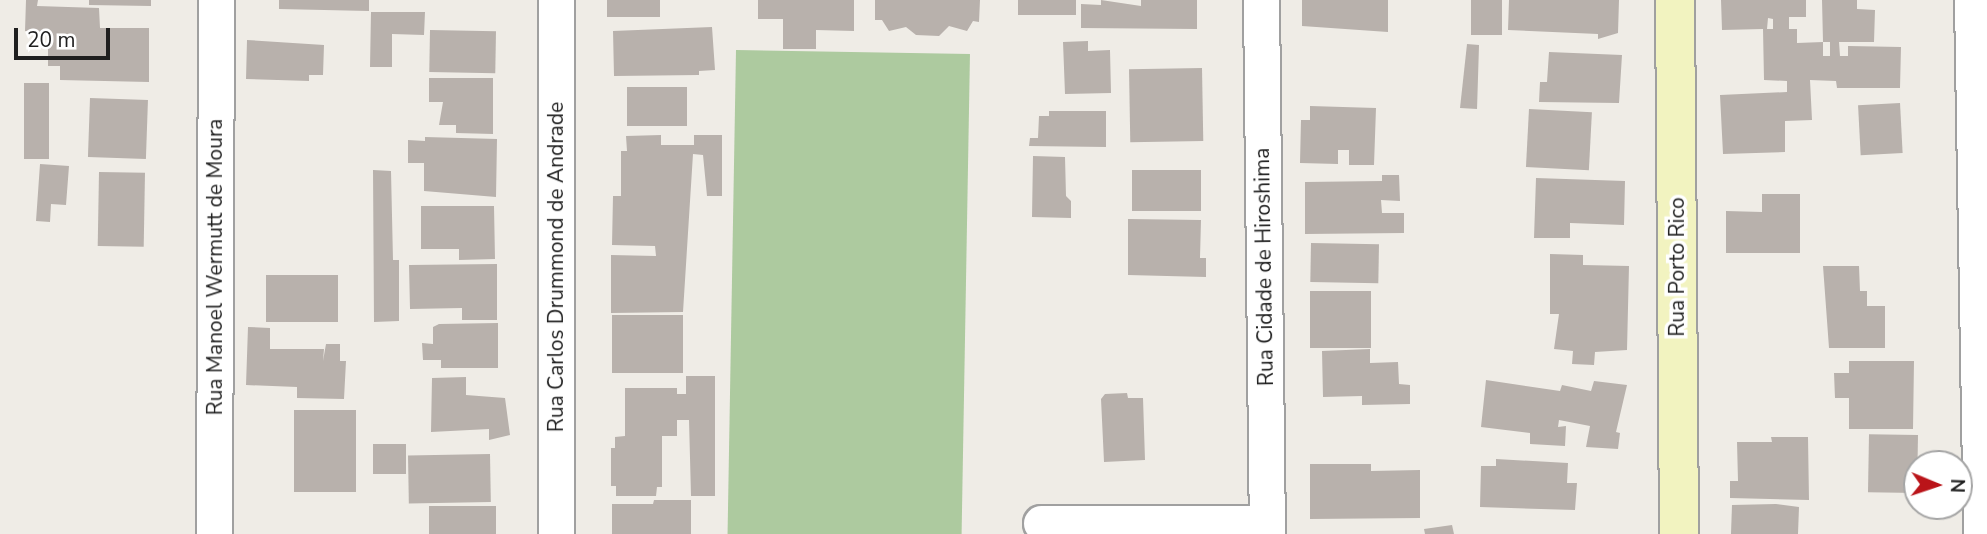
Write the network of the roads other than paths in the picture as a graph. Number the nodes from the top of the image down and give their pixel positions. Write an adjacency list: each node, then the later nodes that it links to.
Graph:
1 (216, 0): 8 (street, Rua Manoel Wermutt de Moura)
2 (556, 0): 9 (street, Rua Carlos Drummond de Andrade)
3 (1261, 0): 7 (street, Rua Cidade de Hiroshima)
4 (1675, 0): 10 (main road, Rua Porto Rico)
5 (1972, 0): 11 (street)
6 (1041, 523): 7 (street)
7 (1267, 528)
8 (214, 534)
9 (556, 534)
10 (1679, 534)
11 (1981, 534)

